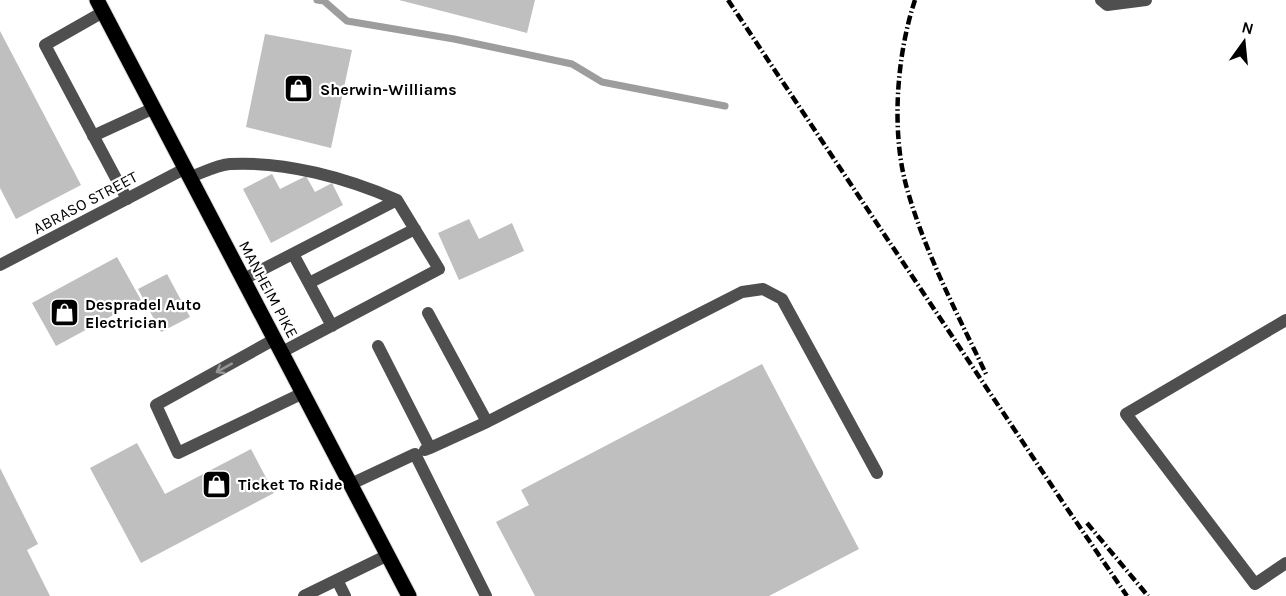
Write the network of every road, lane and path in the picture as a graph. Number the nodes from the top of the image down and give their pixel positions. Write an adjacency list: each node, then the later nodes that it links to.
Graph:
1 (1101, 0): 2 (street)
2 (1146, 0)
3 (100, 6): 4 (main road, MANHEIM PIKE); 5 (street)
4 (154, 108): 5 (street); 6 (main road, MANHEIM PIKE)
5 (93, 136): 7 (street)
6 (188, 172): 7 (street, ABRASO STREET); 8 (street, ABRASO STREET); 12 (main road, MANHEIM PIKE)
7 (127, 199): 11 (street, ABRASO STREET)
8 (397, 201): 9 (street); 10 (street)
9 (415, 229): 13 (street); 16 (street)
10 (293, 254): 12 (street); 13 (street)
11 (0, 265)
12 (244, 279): 17 (main road, MANHEIM PIKE)
13 (309, 283): 16 (street)
14 (428, 313): 20 (street)
15 (1286, 320): 26 (street)
16 (332, 326): 17 (street)
17 (279, 346): 19 (main road, MANHEIM PIKE); 19 (street, one-way to 19)
18 (378, 346): 21 (street)
19 (303, 393): 24 (main road, MANHEIM PIKE)
20 (487, 422): 21 (street); 23 (street)
21 (430, 448): 22 (street)
22 (415, 454): 24 (street); 31 (street)
23 (877, 473)
24 (351, 484): 25 (main road, MANHEIM PIKE)
25 (388, 555): 27 (street); 30 (main road, MANHEIM PIKE)
26 (1286, 563)
27 (337, 580): 28 (street); 29 (street)
28 (304, 596)
29 (345, 596)
30 (409, 596)
31 (486, 596)

